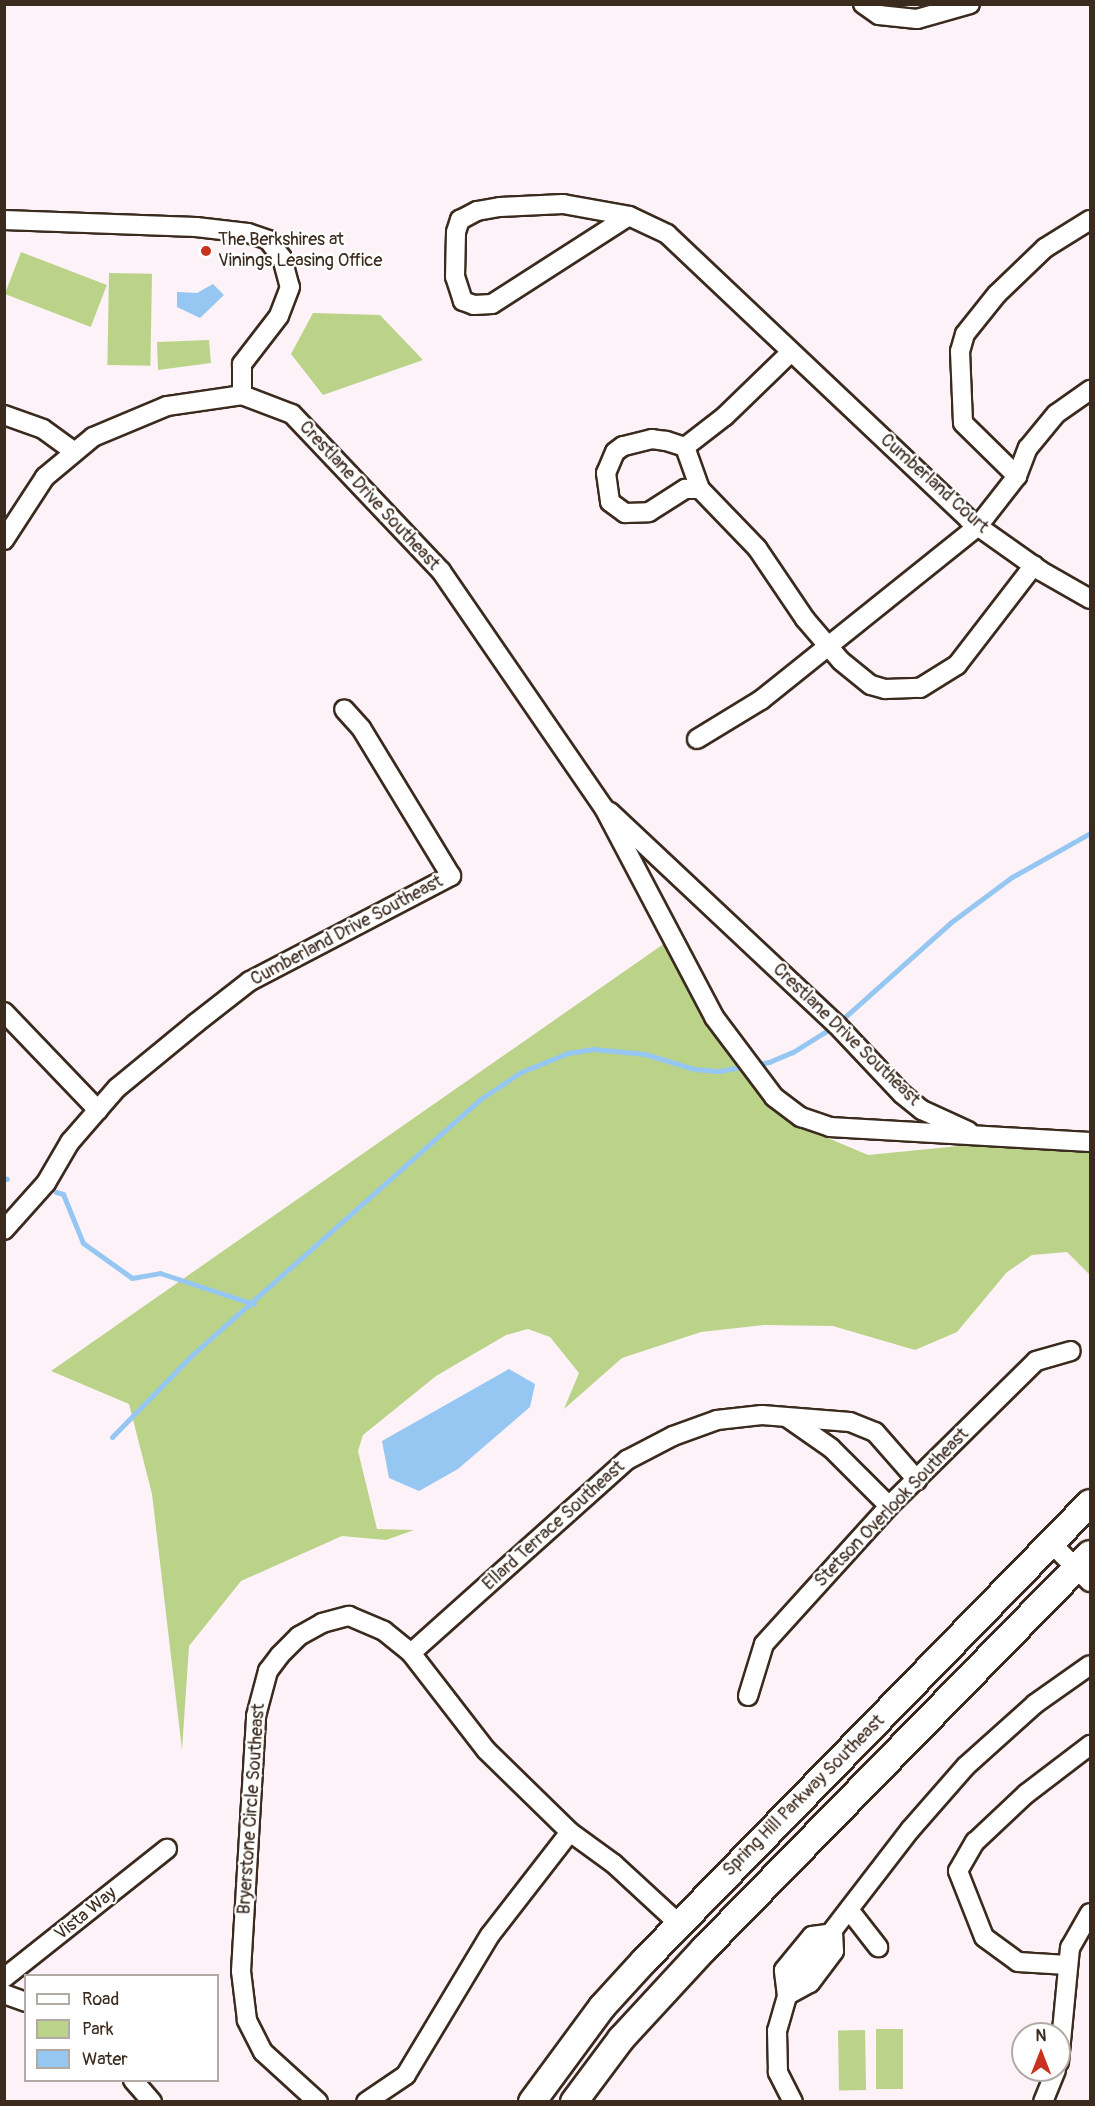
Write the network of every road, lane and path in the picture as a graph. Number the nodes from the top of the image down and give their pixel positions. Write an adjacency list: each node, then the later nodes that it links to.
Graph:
1 (862, 4): 2 (street)
2 (970, 4)
3 (629, 216): 3 (street, Cumberland Court); 6 (street, Cumberland Court)
4 (4, 220): 8 (street)
5 (1090, 220): 12 (street)
6 (791, 352): 10 (street); 14 (street, Cumberland Court)
7 (1090, 390): 12 (street)
8 (242, 395): 11 (street); 21 (street, Crestlane Drive Southeast)
9 (4, 415): 11 (street)
10 (684, 447): 13 (street); 13 (street)
11 (73, 451): 15 (street)
12 (1017, 476): 14 (street)
13 (700, 489): 18 (street)
14 (978, 526): 16 (street, Cumberland Court); 18 (street)
15 (4, 540)
16 (1034, 566): 17 (street, Cumberland Court); 18 (street)
17 (1090, 599)
18 (828, 646): 20 (street)
19 (345, 708): 23 (street, Cumberland Drive Southeast)
20 (697, 740)
21 (604, 808): 24 (street, Crestlane Drive Southeast); 24 (street, Crestlane Drive Southeast)
22 (4, 1012): 23 (street)
23 (98, 1110): 26 (street, Cumberland Drive Southeast)
24 (1001, 1138): 25 (street)
25 (1090, 1142)
26 (4, 1230)
27 (1071, 1351): 29 (street, Stetson Overlook Southeast)
28 (784, 1416): 29 (street, Ellard Terrace Southeast); 31 (street); 34 (street, Ellard Terrace Southeast)
29 (917, 1480): 31 (street, Stetson Overlook Southeast)
30 (1090, 1503): 32 (street, Spring Hill Parkway Southeast)
31 (889, 1506): 36 (street, Stetson Overlook Southeast)
32 (1052, 1544): 33 (street); 42 (street, Spring Hill Parkway Southeast)
33 (1086, 1568): 57 (street, Spring Hill Parkway Southeast)
34 (411, 1653): 38 (street, Bryerstone Circle Southeast); 54 (street, Bryerstone Circle Southeast)
35 (1090, 1665): 40 (street)
36 (748, 1696)
37 (1090, 1745): 45 (street)
38 (570, 1832): 42 (street, Bryerstone Circle Southeast); 55 (street)
39 (167, 1849): 46 (street, Vista Way)
40 (850, 1911): 43 (street); 44 (street)
41 (1090, 1913): 45 (street)
42 (679, 1923): 56 (street, Spring Hill Parkway Southeast)
43 (833, 1934): 48 (street); 48 (street)
44 (878, 1947)
45 (1067, 1965): 50 (street)
46 (4, 1978)
47 (4, 1994): 49 (street)
48 (787, 1996): 58 (street)
49 (24, 2001)
50 (1064, 2022)
51 (135, 2082): 53 (street)
52 (1051, 2082): 59 (street)
53 (152, 2102)
54 (318, 2102)
55 (366, 2102)
56 (532, 2102)
57 (574, 2102)
58 (793, 2102)
59 (1042, 2102)

